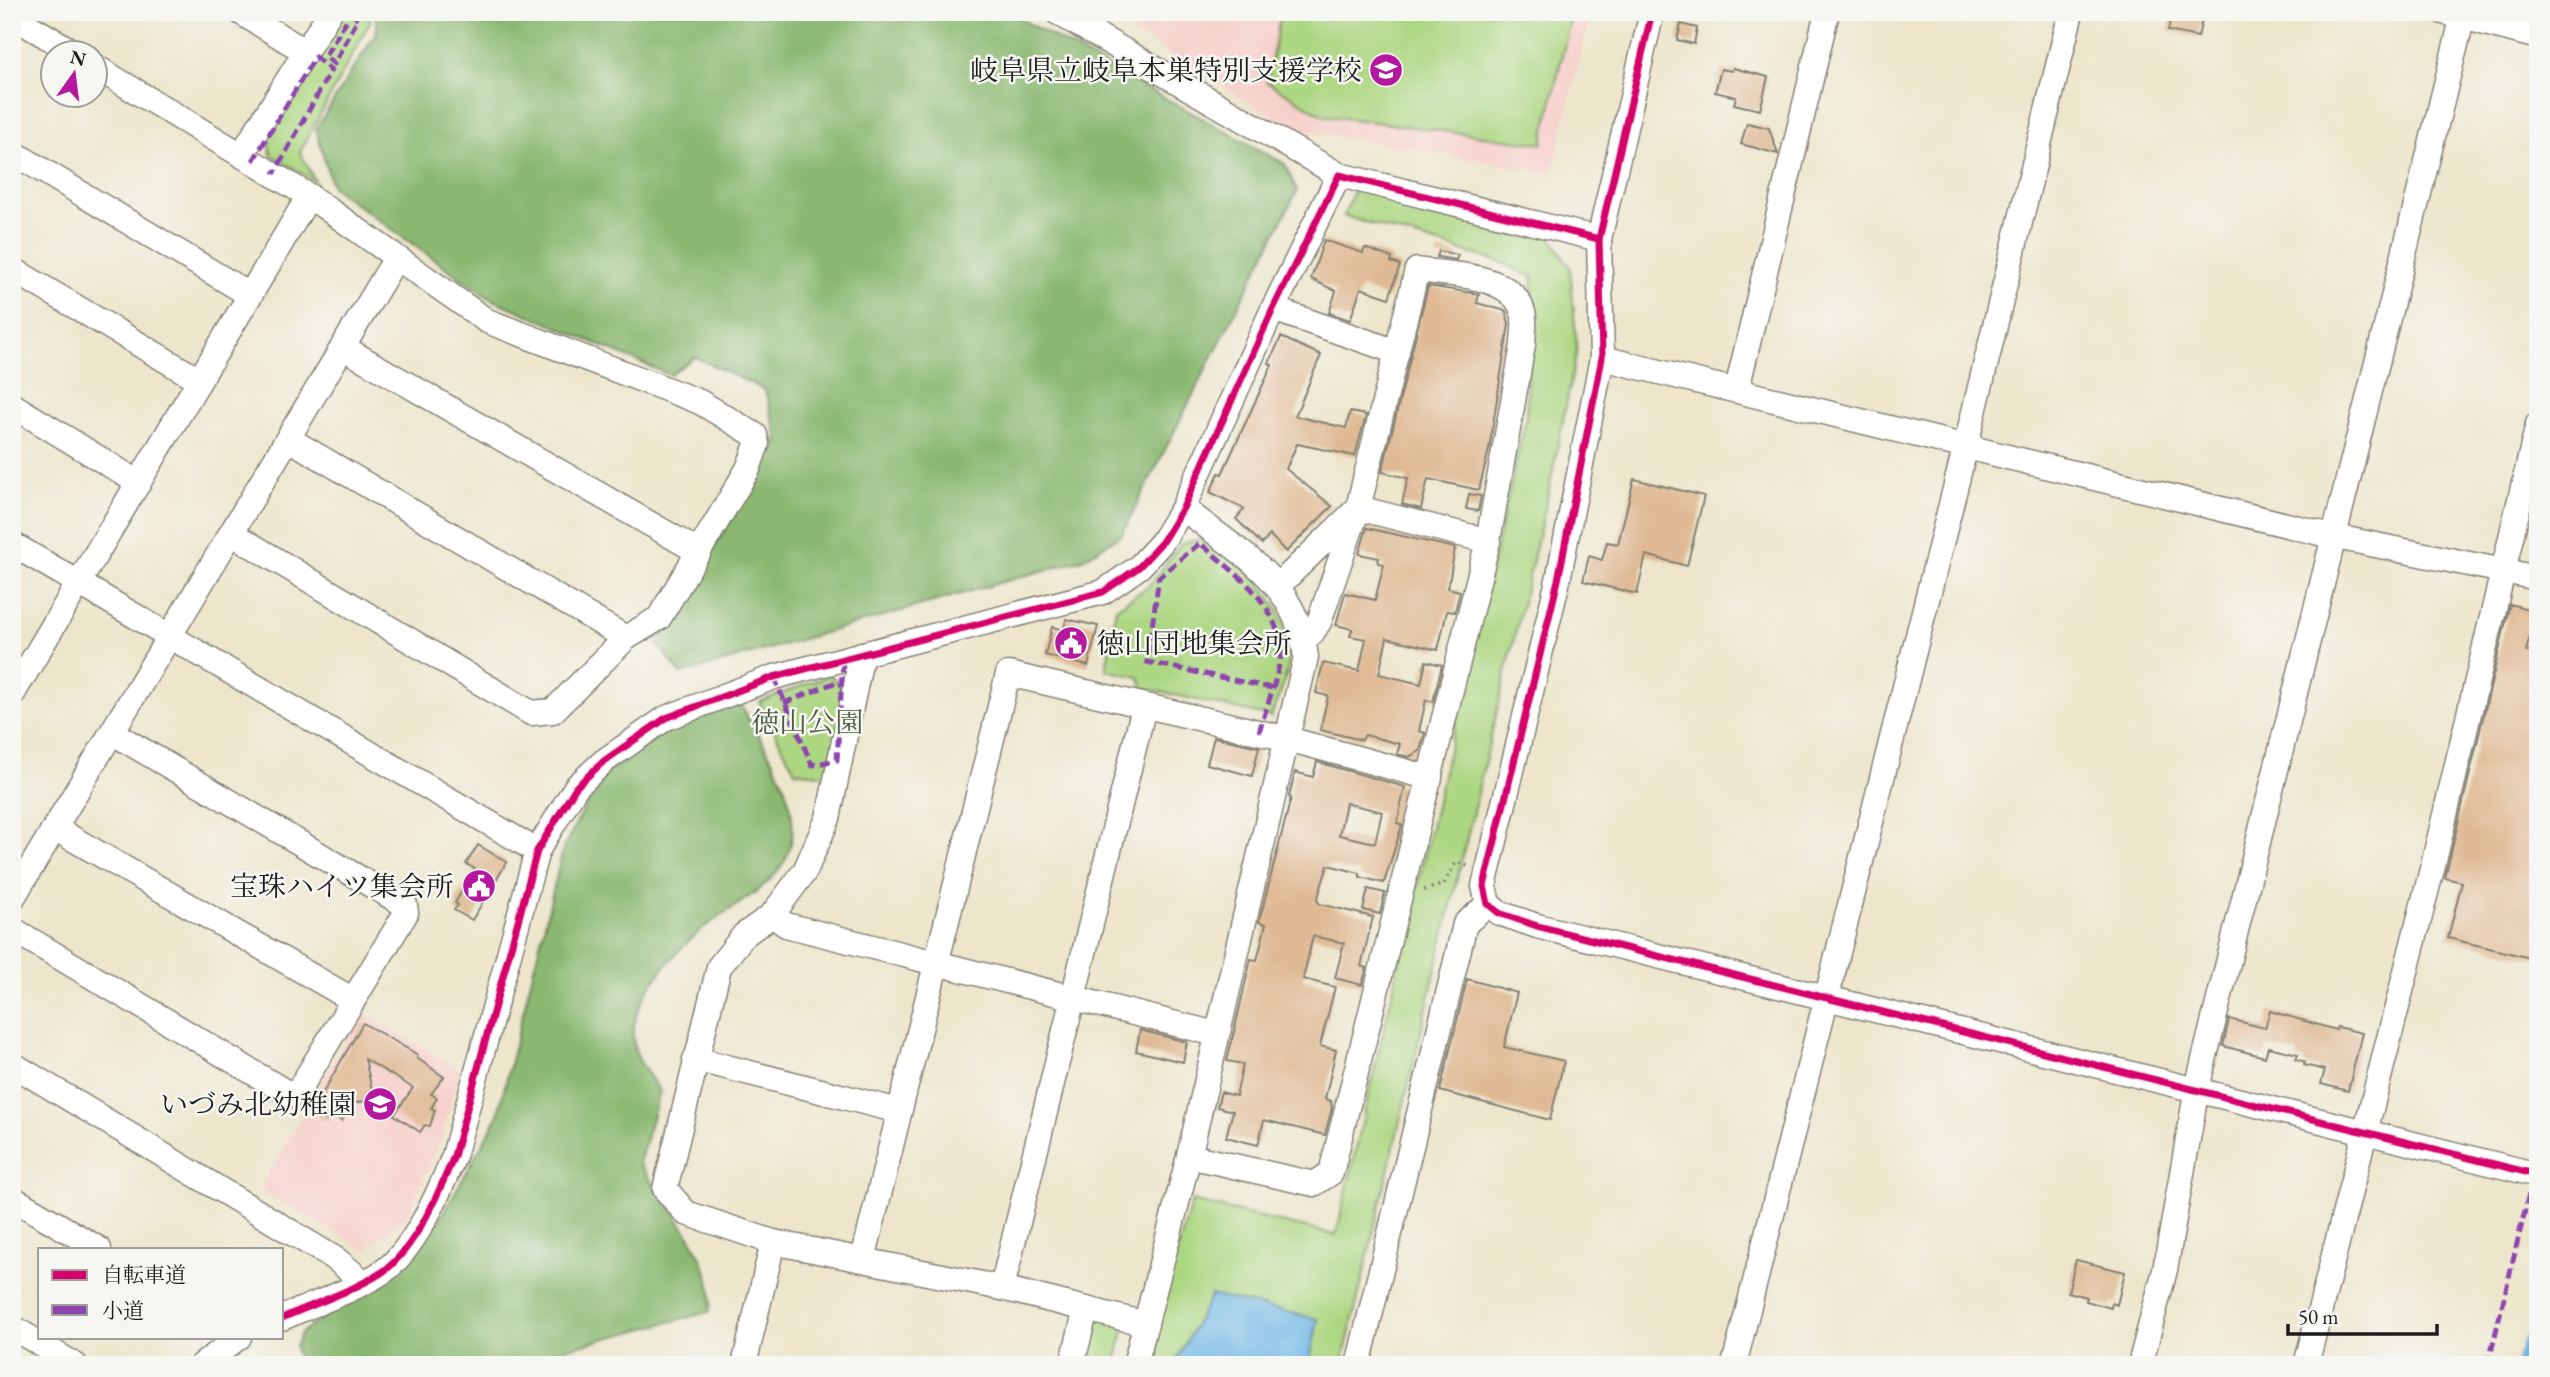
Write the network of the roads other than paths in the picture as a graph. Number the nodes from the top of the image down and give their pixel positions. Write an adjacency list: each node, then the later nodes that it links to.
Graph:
1 (240, 12): 11 (street)
2 (330, 12): 11 (street)
3 (1057, 12): 15 (street)
4 (1652, 12): 17 (street)
5 (1827, 12): 26 (street)
6 (2071, 12): 30 (street)
7 (2456, 14): 9 (street); 35 (street)
8 (12, 16): 10 (street)
9 (2538, 37)
10 (49, 38)
11 (306, 52): 14 (street)
12 (108, 74): 14 (street)
13 (12, 152): 20 (street)
14 (242, 154): 16 (street)
15 (1339, 175): 17 (street); 21 (street)
16 (309, 196): 18 (street); 20 (street)
17 (1600, 239): 24 (street)
18 (396, 258): 22 (street); 38 (street)
19 (12, 269): 25 (street)
20 (250, 295): 25 (street)
21 (1273, 309): 23 (street); 32 (street)
22 (344, 348): 29 (street); 38 (street)
23 (1397, 352): 33 (street); 36 (street)
24 (1602, 358): 26 (street); 55 (street)
25 (199, 380): 31 (street)
26 (1737, 389): 30 (street)
27 (12, 405): 31 (street)
28 (2538, 424): 39 (street)
29 (289, 439): 34 (street); 44 (street)
30 (1966, 445): 35 (street); 60 (street)
31 (139, 483): 41 (street)
32 (1184, 508): 42 (street); 46 (street)
33 (1358, 508): 36 (street); 42 (street); 45 (street)
34 (231, 533): 43 (street); 44 (street)
35 (2336, 537): 39 (street); 65 (street)
36 (1488, 541): 51 (street)
37 (12, 544): 41 (street)
38 (699, 552): 44 (street)
39 (2504, 569): 40 (street); 67 (street)
40 (2538, 578)
41 (79, 584): 43 (street); 47 (street)
42 (1279, 585): 45 (street)
43 (169, 636): 49 (street); 53 (street)
44 (626, 638)
45 (1304, 638): 50 (street)
46 (862, 654): 53 (street); 56 (street)
47 (12, 695)
48 (1144, 706): 50 (street); 58 (street); 59 (street)
49 (113, 733): 52 (street); 61 (street)
50 (1288, 739): 51 (street); 62 (street)
51 (1430, 778): 68 (street)
52 (56, 828): 54 (street); 61 (street)
53 (537, 851): 74 (street)
54 (12, 899)
55 (1488, 904): 60 (street); 86 (street)
56 (772, 915): 58 (street); 63 (street)
57 (12, 929): 61 (street)
58 (935, 961): 59 (street); 66 (street)
59 (1072, 995): 62 (street); 75 (street)
60 (1824, 997): 65 (street); 87 (street)
61 (353, 1000)
62 (1216, 1034): 68 (street)
63 (695, 1059): 66 (street); 71 (street)
64 (12, 1064): 74 (street)
65 (2197, 1088): 67 (street); 88 (street)
66 (899, 1111): 73 (street)
67 (2365, 1131): 69 (street); 89 (street)
68 (1189, 1156): 78 (street)
69 (2538, 1175)
70 (12, 1198): 72 (street)
71 (773, 1242): 73 (street); 83 (street)
72 (97, 1248)
73 (863, 1259): 75 (street)
74 (362, 1281): 77 (street)
75 (1002, 1288): 76 (street)
76 (1086, 1309): 78 (street); 84 (street)
77 (284, 1317)
78 (1146, 1324): 85 (street)
79 (12, 1327): 81 (street)
80 (233, 1338): 82 (street)
81 (75, 1365)
82 (202, 1365)
83 (744, 1365)
84 (1072, 1365)
85 (1136, 1365)
86 (1358, 1365)
87 (1734, 1365)
88 (2140, 1365)
89 (2306, 1365)

